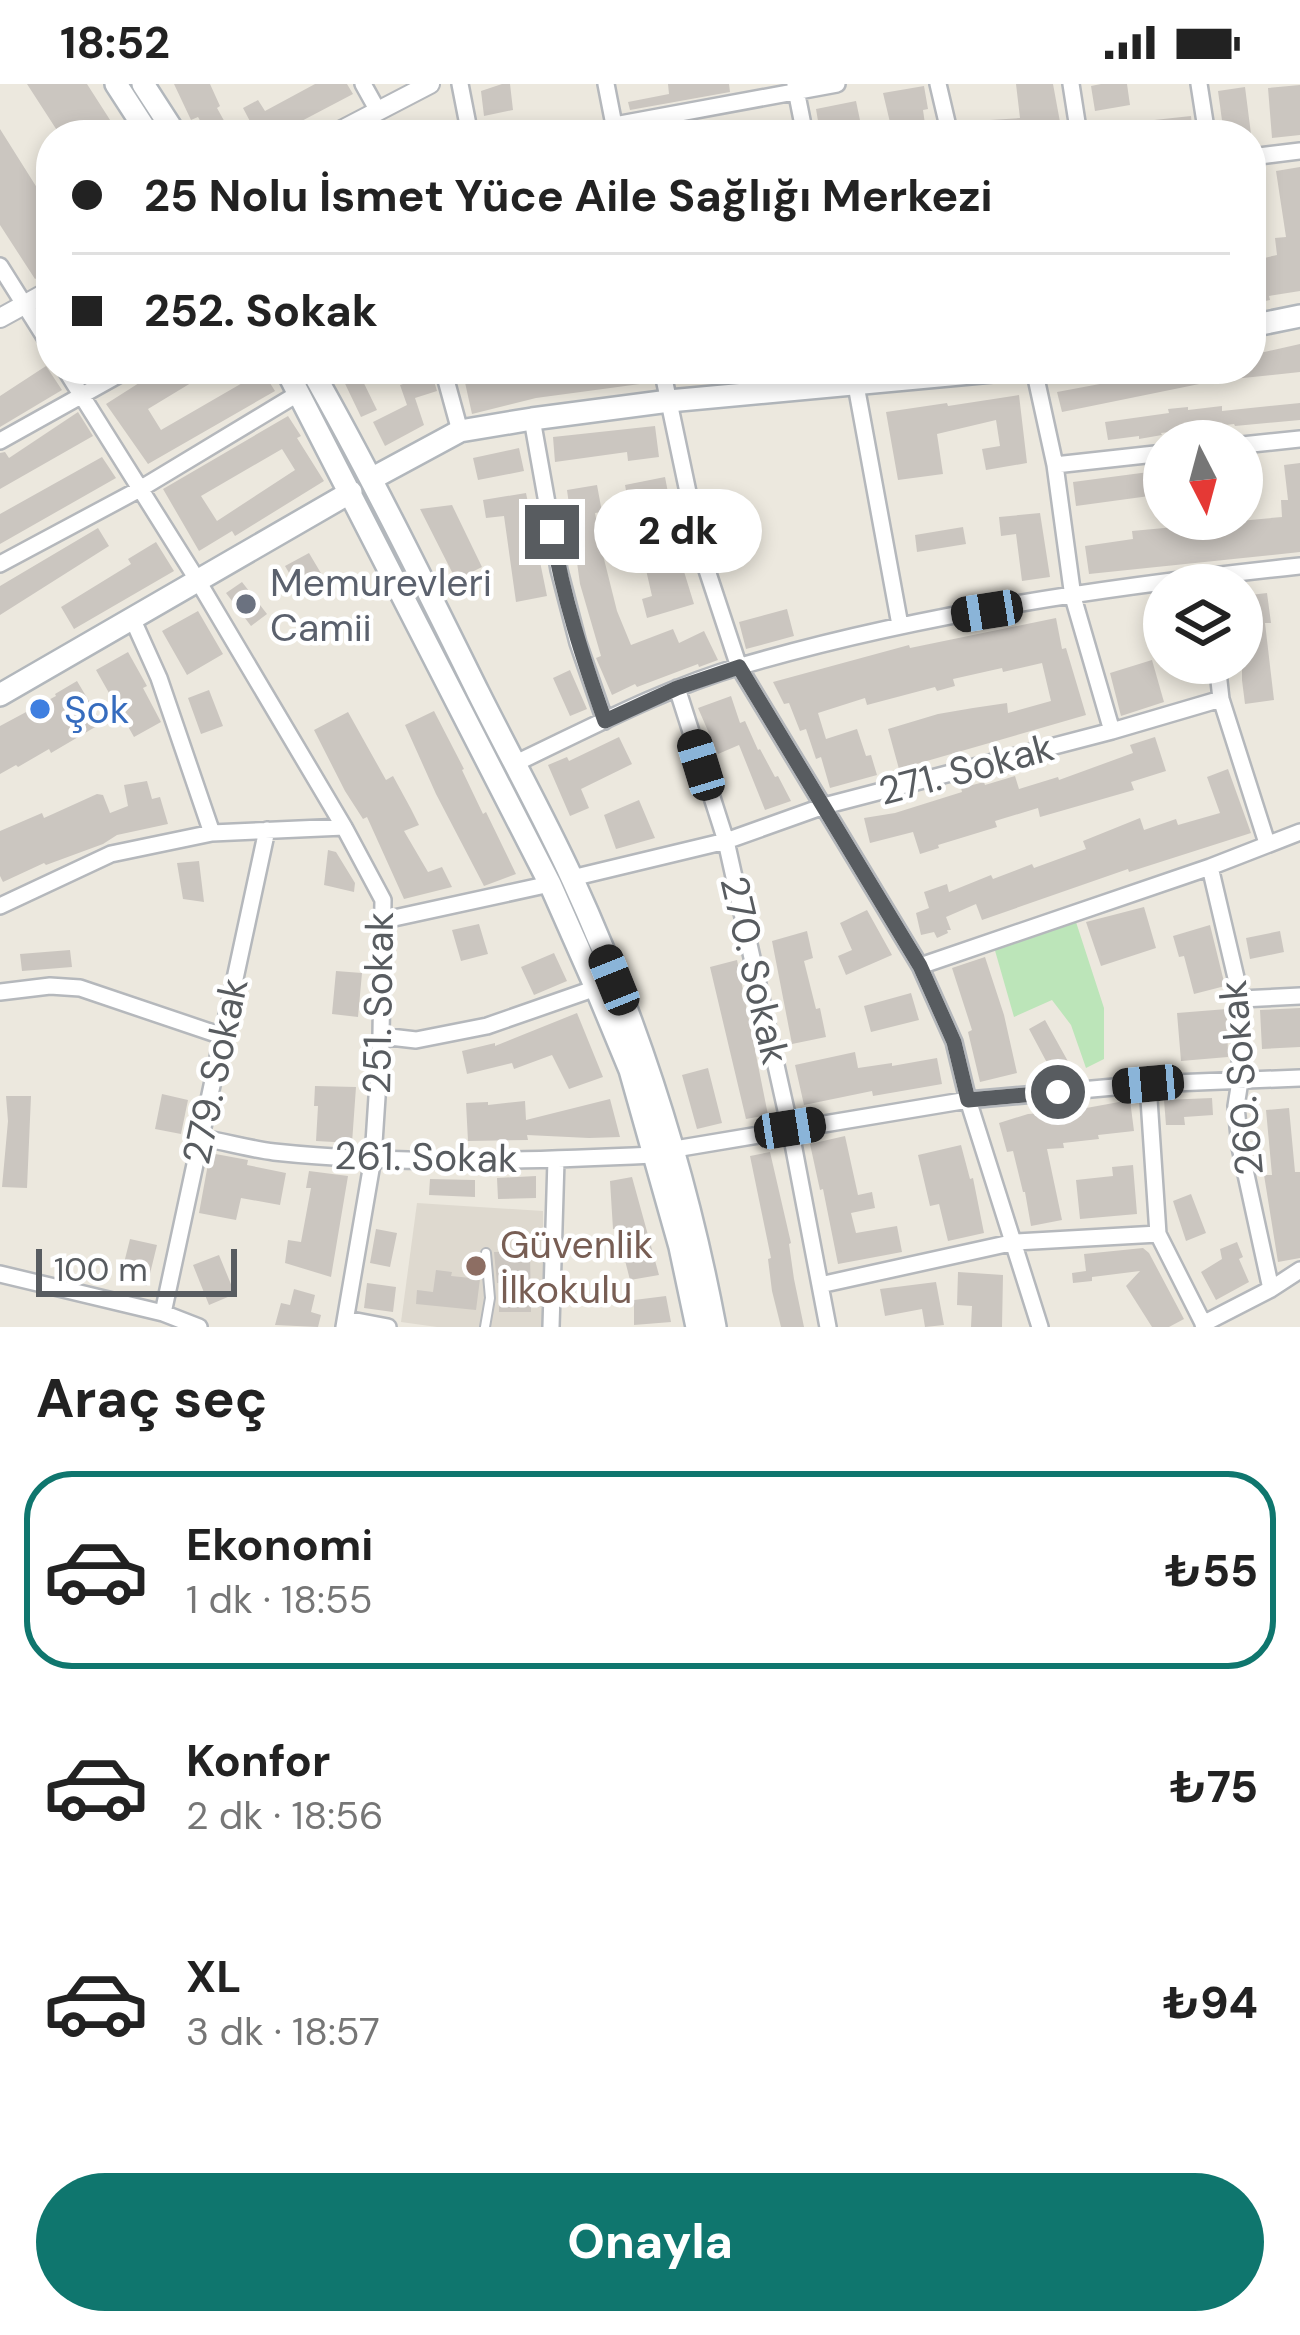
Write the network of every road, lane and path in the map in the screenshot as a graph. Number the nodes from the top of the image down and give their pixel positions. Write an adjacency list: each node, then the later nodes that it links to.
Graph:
1 (116, 84): 13 (main road)
2 (143, 84): 14 (main road)
3 (363, 84): 12 (street)
4 (430, 84): 12 (street)
5 (460, 84): 16 (street)
6 (606, 84): 17 (street)
7 (837, 84): 11 (street)
8 (938, 84): 20 (street)
9 (1071, 84): 21 (street)
10 (1199, 84): 22 (street)
11 (795, 88): 18 (street); 19 (street)
12 (378, 111): 15 (street)
13 (139, 120)
14 (166, 120)
15 (368, 120)
16 (467, 120)
17 (613, 120)
18 (658, 120)
19 (802, 120)
20 (946, 120)
21 (1077, 120)
22 (1205, 120)
23 (1300, 151): 24 (street)
24 (1266, 155)
25 (0, 266): 27 (street)
26 (36, 298): 27 (street)
27 (24, 305): 29 (street); 31 (street)
28 (1300, 316): 30 (main road)
29 (0, 318)
30 (1266, 323)
31 (36, 324)
32 (75, 384): 42 (street, 251. Sokak)
33 (102, 384): 42 (street)
34 (293, 384): 41 (main road)
35 (320, 384): 51 (main road)
36 (447, 384): 45 (street)
37 (665, 384): 43 (street)
38 (800, 384): 43 (main road)
39 (855, 384): 61 (street)
40 (1037, 384): 50 (street)
41 (298, 394): 52 (street); 53 (main road)
42 (82, 395): 47 (street); 52 (street, 251. Sokak)
43 (669, 401): 44 (main road); 62 (street)
44 (532, 418): 45 (main road); 67 (street)
45 (460, 431): 51 (main road)
46 (1300, 439): 48 (street)
47 (0, 441)
48 (1263, 443)
49 (1143, 455): 50 (street)
50 (1054, 465): 59 (street)
51 (373, 478): 69 (main road)
52 (140, 489): 54 (street); 57 (street, 251. Sokak)
53 (350, 492): 57 (main road); 78 (main road)
54 (0, 564)
55 (1300, 566): 56 (street)
56 (1263, 572)
57 (198, 581): 60 (main road); 71 (street, 251. Sokak)
58 (1143, 588): 59 (street)
59 (1073, 597): 61 (street); 68 (street)
60 (132, 618): 65 (main road); 74 (street)
61 (900, 626): 62 (street)
62 (739, 667): 64 (street); 70 (street)
63 (1219, 684): 66 (street)
64 (677, 688): 67 (street); 75 (street, 270. Sokak)
65 (0, 695)
66 (1220, 699): 68 (street, 271. Sokak); 76 (street)
67 (605, 721): 69 (street)
68 (1112, 731): 70 (street, 271. Sokak)
69 (514, 764): 78 (main road)
70 (824, 806): 75 (street, 271. Sokak); 81 (street)
71 (344, 827): 72 (street); 80 (street, 251. Sokak)
72 (267, 830): 74 (street); 86 (street, 279. Sokak)
73 (1300, 832): 76 (street)
74 (212, 833): 79 (street)
75 (726, 841): 78 (street, 271. Sokak); 92 (street, 270. Sokak)
76 (1267, 843): 77 (street)
77 (1210, 867): 81 (street); 85 (street, 260. Sokak)
78 (561, 881): 80 (street, 271. Sokak); 82 (main road); 94 (main road)
79 (0, 906)
80 (385, 920): 87 (street, 251. Sokak)
81 (920, 966): 91 (street)
82 (596, 988): 87 (street); 94 (main road)
83 (0, 992): 86 (street)
84 (1300, 996): 85 (street)
85 (1241, 999): 89 (street, 260. Sokak)
86 (222, 1036): 93 (street, 279. Sokak)
87 (381, 1036): 95 (street, 251. Sokak)
88 (1300, 1078): 89 (street, 261. Sokak)
89 (1240, 1081): 90 (street, 261. Sokak); 103 (street, 260. Sokak)
90 (1148, 1084): 91 (street, 261. Sokak); 97 (street)
91 (968, 1100): 92 (street, 261. Sokak); 98 (street)
92 (790, 1128): 94 (street, 261. Sokak); 102 (street, 270. Sokak)
93 (202, 1138): 95 (street, 261. Sokak); 104 (street, 279. Sokak)
94 (664, 1152): 96 (street, 261. Sokak); 111 (main road); 112 (main road)
95 (373, 1158): 96 (street, 261. Sokak); 105 (street, 251. Sokak)
96 (556, 1160): 110 (street)
97 (1158, 1234): 98 (street); 106 (street)
98 (1015, 1242): 102 (street); 114 (street)
99 (486, 1253): 109 (lane)
100 (1300, 1270): 103 (street)
101 (0, 1274): 104 (street)
102 (820, 1285): 113 (street, 270. Sokak)
103 (1271, 1289): 106 (street)
104 (163, 1313): 107 (street)
105 (345, 1323): 108 (street)
106 (1204, 1325)
107 (199, 1327)
108 (388, 1327)
109 (484, 1327)
110 (551, 1327)
111 (697, 1327)
112 (715, 1327)
113 (828, 1327)
114 (1040, 1327)

